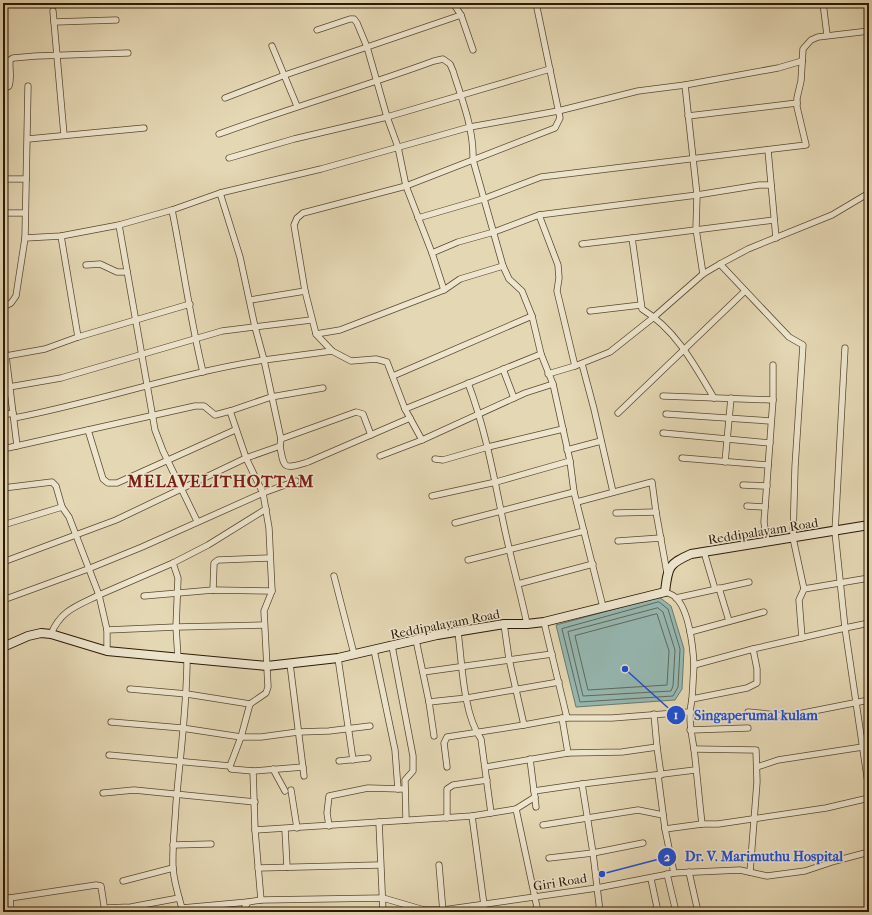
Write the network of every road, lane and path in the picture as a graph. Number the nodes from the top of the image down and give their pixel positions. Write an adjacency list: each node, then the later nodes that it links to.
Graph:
1 (453, 3): 5 (street)
2 (536, 3): 18 (street)
3 (823, 3): 10 (street)
4 (53, 10): 7 (street)
5 (460, 15): 12 (street); 13 (street)
6 (116, 20): 7 (street)
7 (54, 22): 15 (street)
8 (317, 30): 12 (street)
9 (869, 31): 10 (street)
10 (827, 35): 16 (street)
11 (272, 46): 19 (street)
12 (367, 47): 19 (street); 20 (street)
13 (473, 50)
14 (128, 53): 15 (street)
15 (58, 56): 17 (street); 34 (street)
16 (802, 61): 21 (street); 26 (street)
17 (6, 65): 23 (street)
18 (550, 69): 24 (street); 28 (street)
19 (285, 75): 25 (street); 27 (street)
20 (378, 82): 24 (street); 27 (street); 30 (street)
21 (685, 85): 28 (street); 29 (street)
22 (28, 86): 35 (street)
23 (3, 88)
24 (460, 95): 30 (street); 31 (street)
25 (225, 98)
26 (797, 102): 29 (street); 37 (street)
27 (297, 106): 33 (street)
28 (558, 111): 31 (street); 40 (street)
29 (688, 116): 39 (street)
30 (387, 117): 36 (street); 38 (street)
31 (470, 127): 36 (street); 40 (street)
32 (144, 128): 34 (street)
33 (219, 134)
34 (64, 135): 35 (street)
35 (28, 139): 42 (street)
36 (398, 147): 44 (street); 45 (street)
37 (768, 150): 39 (street); 43 (street)
38 (229, 158)
39 (693, 159): 47 (street); 48 (street)
40 (473, 160): 44 (street); 48 (street)
41 (3, 179): 42 (street)
42 (26, 179): 51 (street)
43 (771, 184): 47 (street); 54 (street)
44 (406, 186): 53 (street); 70 (street)
45 (220, 193): 49 (street); 72 (street)
46 (869, 193): 61 (street)
47 (697, 195): 52 (street); 56 (street)
48 (483, 199): 53 (street); 57 (street)
49 (172, 210): 55 (street); 73 (street)
50 (3, 213): 51 (street)
51 (25, 213): 59 (street)
52 (539, 214): 57 (street); 95 (street)
53 (418, 218): 63 (street)
54 (774, 220): 56 (street); 61 (street)
55 (119, 225): 58 (street); 67 (street)
56 (696, 229): 60 (street); 68 (street)
57 (494, 232): 63 (street); 66 (street)
58 (61, 236): 59 (street); 83 (street)
59 (25, 238): 75 (street)
60 (632, 238): 62 (street); 74 (street)
61 (776, 238): 64 (street)
62 (582, 244)
63 (432, 253): 69 (street)
64 (720, 264): 68 (street); 71 (street)
65 (86, 265): 67 (street)
66 (503, 266): 69 (street); 77 (street)
67 (127, 272): 79 (street)
68 (703, 274): 78 (street)
69 (444, 290): 82 (street)
70 (306, 291): 72 (street); 80 (street)
71 (745, 291): 87 (street); 171 (street)
72 (250, 300): 81 (street)
73 (190, 304): 79 (street); 84 (street)
74 (641, 305): 76 (street); 78 (street)
75 (3, 307)
76 (590, 311)
77 (532, 316): 90 (street); 99 (street)
78 (654, 317): 87 (street); 93 (street)
79 (136, 320): 83 (street); 89 (street)
80 (311, 320): 81 (street); 82 (street)
81 (255, 327): 84 (street); 92 (street)
82 (316, 334): 88 (street)
83 (78, 337): 91 (street)
84 (194, 337): 89 (street); 97 (street)
85 (3, 344): 91 (street)
86 (845, 348): 168 (street)
87 (686, 349): 108 (street); 113 (street)
88 (332, 351): 92 (street); 99 (street)
89 (142, 354): 102 (street); 103 (street)
90 (541, 354): 96 (street); 98 (street)
91 (6, 356): 102 (street)
92 (264, 360): 97 (street); 106 (street)
93 (582, 364): 95 (street); 130 (street)
94 (773, 365): 110 (street)
95 (575, 366): 98 (street)
96 (503, 369): 100 (street); 107 (street)
97 (203, 372): 103 (street)
98 (548, 374): 101 (street)
99 (393, 376): 111 (street)
100 (468, 383): 111 (street); 114 (street)
101 (553, 384): 107 (street); 122 (street)
102 (9, 387): 117 (street)
103 (148, 387): 117 (street); 118 (street)
104 (323, 388): 106 (street)
105 (663, 396): 108 (street)
106 (271, 397): 112 (street); 127 (street)
107 (514, 398): 114 (street)
108 (714, 398): 109 (street)
109 (731, 398): 110 (street); 120 (street)
110 (772, 400): 121 (street)
111 (405, 409): 119 (street)
112 (230, 411): 118 (street); 124 (street)
113 (618, 412)
114 (480, 414): 129 (street); 134 (street)
115 (666, 414): 120 (street)
116 (3, 415): 117 (street)
117 (14, 416): 132 (street)
118 (153, 416): 123 (street); 141 (street)
119 (410, 418): 126 (street); 129 (street)
120 (730, 418): 121 (street); 128 (street)
121 (771, 421): 131 (street)
122 (563, 429): 134 (street); 136 (street)
123 (88, 430): 132 (street); 141 (street)
124 (236, 430): 138 (street); 141 (street)
125 (663, 433): 128 (street)
126 (371, 436): 127 (street); 133 (street)
127 (281, 439): 133 (street)
128 (728, 439): 131 (street); 143 (street)
129 (422, 440): 137 (street)
130 (601, 441): 136 (street); 152 (street)
131 (770, 443): 144 (street)
132 (17, 446): 135 (street)
133 (280, 446): 138 (street)
134 (488, 447): 140 (street); 146 (street)
135 (3, 449)
136 (567, 450): 142 (street)
137 (380, 456)
138 (246, 458): 150 (street); 153 (street)
139 (682, 458): 143 (street)
140 (435, 459)
141 (168, 460): 150 (street)
142 (570, 461): 146 (street); 151 (street)
143 (725, 462): 144 (street)
144 (768, 466): 148 (street)
145 (296, 481): 153 (street)
146 (496, 482): 154 (street); 160 (street)
147 (743, 485): 148 (street)
148 (766, 486): 158 (street)
149 (3, 488): 157 (street)
150 (182, 490): 163 (street); 169 (street)
151 (574, 492): 155 (street); 160 (street)
152 (613, 492): 155 (street); 161 (street)
153 (263, 493): 159 (street); 163 (street)
154 (432, 496)
155 (577, 502): 167 (street)
156 (747, 506): 158 (street)
157 (62, 507): 165 (street); 169 (street)
158 (765, 507): 173 (street)
159 (266, 509): 176 (street); 179 (street)
160 (501, 511): 164 (street); 174 (street)
161 (656, 512): 162 (street); 170 (street)
162 (616, 513)
163 (197, 521): 181 (street)
164 (455, 523)
165 (3, 524)
166 (869, 525): 168 (main road, Reddipalayam Road)
167 (584, 531): 174 (street); 180 (street)
168 (835, 532): 171 (main road, Reddipalayam Road); 186 (street)
169 (75, 536): 178 (street); 181 (street)
170 (661, 538): 172 (street); 182 (street)
171 (793, 538): 173 (main road, Reddipalayam Road); 189 (street)
172 (618, 541)
173 (766, 542): 175 (main road, Reddipalayam Road)
174 (510, 549): 177 (street); 187 (street)
175 (704, 552): 182 (main road, Reddipalayam Road); 188 (street)
176 (270, 558): 190 (street); 191 (street)
177 (468, 560)
178 (3, 562)
179 (173, 563): 193 (street); 194 (street)
180 (593, 564): 187 (street); 198 (street)
181 (88, 569): 194 (street); 197 (street)
182 (668, 573): 192 (main road)
183 (334, 576): 219 (street)
184 (869, 578): 186 (street)
185 (749, 582): 188 (street)
186 (840, 583): 189 (street); 207 (street)
187 (518, 584): 204 (street)
188 (717, 589): 196 (street); 200 (street)
189 (804, 589): 212 (street)
190 (213, 590): 191 (street); 193 (street)
191 (272, 591): 205 (street)
192 (665, 592): 196 (street); 198 (main road, Reddipalayam Road)
193 (178, 593): 195 (street); 206 (street)
194 (99, 595): 208 (street); 211 (street)
195 (144, 596)
196 (676, 598): 210 (street)
197 (3, 600)
198 (603, 607): 201 (main road, Reddipalayam Road)
199 (764, 612): 200 (street)
200 (729, 621): 210 (street)
201 (544, 622): 204 (main road, Reddipalayam Road); 220 (street)
202 (869, 622): 207 (street)
203 (504, 624): 204 (main road, Reddipalayam Road); 209 (main road, Reddipalayam Road); 224 (street)
204 (527, 624)
205 (264, 625): 206 (street); 228 (street)
206 (176, 627): 208 (street); 221 (street)
207 (845, 628): 212 (street); 238 (street)
208 (107, 630): 218 (street)
209 (458, 632): 213 (main road, Reddipalayam Road); 226 (street)
210 (690, 632): 227 (street)
211 (51, 634): 215 (main road, Reddipalayam Road); 218 (main road, Reddipalayam Road)
212 (802, 638): 216 (street)
213 (416, 640): 214 (main road, Reddipalayam Road); 229 (street)
214 (392, 646): 217 (main road, Reddipalayam Road); 279 (street)
215 (3, 647)
216 (753, 649): 227 (street); 235 (street)
217 (374, 650): 219 (main road, Reddipalayam Road); 278 (street)
218 (107, 651): 221 (main road, Reddipalayam Road)
219 (354, 654): 222 (main road, Reddipalayam Road)
220 (552, 654): 224 (street); 230 (street)
221 (178, 658): 223 (main road, Reddipalayam Road)
222 (338, 658): 225 (main road, Reddipalayam Road); 248 (street)
223 (187, 659): 228 (main road, Reddipalayam Road); 233 (street)
224 (509, 659): 226 (street); 232 (street)
225 (290, 664): 228 (main road, Reddipalayam Road); 252 (street)
226 (463, 665): 229 (street); 234 (street)
227 (694, 665): 235 (street)
228 (267, 666): 239 (street)
229 (423, 672): 237 (street)
230 (559, 682): 232 (street); 243 (street)
231 (130, 689): 233 (street)
232 (517, 689): 234 (street); 245 (street)
233 (187, 694): 239 (street); 247 (street)
234 (467, 698): 237 (street); 251 (street)
235 (692, 699): 240 (street)
236 (869, 700): 238 (street)
237 (429, 702): 253 (street)
238 (855, 702): 241 (street); 257 (street)
239 (250, 704): 254 (street)
240 (689, 712): 242 (street); 250 (street)
241 (748, 712)
242 (654, 714): 243 (street); 256 (street)
243 (564, 718): 245 (street); 259 (street)
244 (111, 722): 247 (street)
245 (524, 725): 251 (street)
246 (370, 726): 248 (street)
247 (182, 728): 254 (street); 265 (street)
248 (348, 728): 252 (street); 263 (street)
249 (748, 728): 250 (street)
250 (690, 730): 258 (street)
251 (476, 731): 268 (street); 269 (street)
252 (298, 732): 254 (street); 267 (street)
253 (434, 736)
254 (241, 737): 266 (street)
255 (869, 746): 257 (street)
256 (657, 747): 259 (street); 274 (street)
257 (862, 747): 270 (street); 280 (street)
258 (694, 749): 270 (street); 272 (street)
259 (568, 753): 262 (street)
260 (109, 755): 265 (street)
261 (368, 758): 263 (street)
262 (530, 759): 269 (street); 282 (street)
263 (352, 760): 264 (street)
264 (339, 761)
265 (179, 762): 266 (street); 283 (street)
266 (230, 766): 273 (street)
267 (303, 767): 271 (street); 275 (street)
268 (447, 767)
269 (486, 767): 276 (street)
270 (757, 767): 293 (street)
271 (273, 769): 273 (street); 299 (street)
272 (695, 770): 274 (street); 296 (street)
273 (253, 771): 285 (street)
274 (659, 775): 277 (street); 289 (street)
275 (304, 776)
276 (487, 780): 288 (street); 292 (street)
277 (582, 784): 282 (street); 291 (street)
278 (398, 789): 279 (street); 298 (street)
279 (405, 789): 294 (street)
280 (869, 790)
281 (103, 793): 283 (street)
282 (534, 794): 286 (street); 287 (street)
283 (177, 795): 285 (street); 305 (street)
284 (869, 798): 293 (street)
285 (254, 802): 302 (street)
286 (536, 807)
287 (516, 809): 288 (street); 325 (street)
288 (492, 813): 290 (street)
289 (663, 815): 291 (street); 301 (street)
290 (472, 816): 292 (street); 328 (street)
291 (588, 817): 297 (street); 307 (street)
292 (447, 818): 294 (street)
293 (755, 819): 296 (street); 315 (street)
294 (406, 820): 295 (street)
295 (379, 822): 298 (street); 309 (street)
296 (702, 824): 301 (street)
297 (543, 825)
298 (329, 826): 299 (street)
299 (297, 828): 300 (street)
300 (285, 829): 302 (street); 311 (street)
301 (665, 829): 316 (street)
302 (255, 830): 313 (street)
303 (643, 843): 307 (street)
304 (211, 844): 305 (street)
305 (173, 845): 312 (street)
306 (869, 852): 315 (street, Giri Road)
307 (593, 853): 308 (street); 320 (street)
308 (549, 858)
309 (379, 865): 311 (street); 324 (street)
310 (439, 865): 332 (street)
311 (287, 867): 313 (street)
312 (173, 868): 319 (street); 323 (street)
313 (258, 868): 326 (street)
314 (689, 872): 315 (street, Giri Road); 316 (street, Giri Road); 340 (street)
315 (750, 872)
316 (674, 873): 317 (street, Giri Road)
317 (667, 874): 318 (street, Giri Road); 339 (street)
318 (650, 879): 320 (street, Giri Road); 338 (street)
319 (123, 881)
320 (597, 888): 325 (street, Giri Road); 337 (street)
321 (3, 898): 322 (street)
322 (10, 898): 329 (street); 333 (street)
323 (179, 898): 329 (street); 330 (street)
324 (383, 898): 326 (street, Giri Road); 331 (street, Giri Road); 335 (street)
325 (536, 898): 328 (street, Giri Road); 336 (street)
326 (261, 900): 327 (street, Giri Road)
327 (248, 902): 330 (street, Giri Road); 334 (street)
328 (484, 905): 332 (street, Giri Road)
329 (105, 910)
330 (183, 910)
331 (424, 911): 332 (street, Giri Road)
332 (443, 911)
333 (12, 912)
334 (242, 912)
335 (383, 912)
336 (538, 912)
337 (600, 912)
338 (658, 912)
339 (676, 912)
340 (698, 912)

